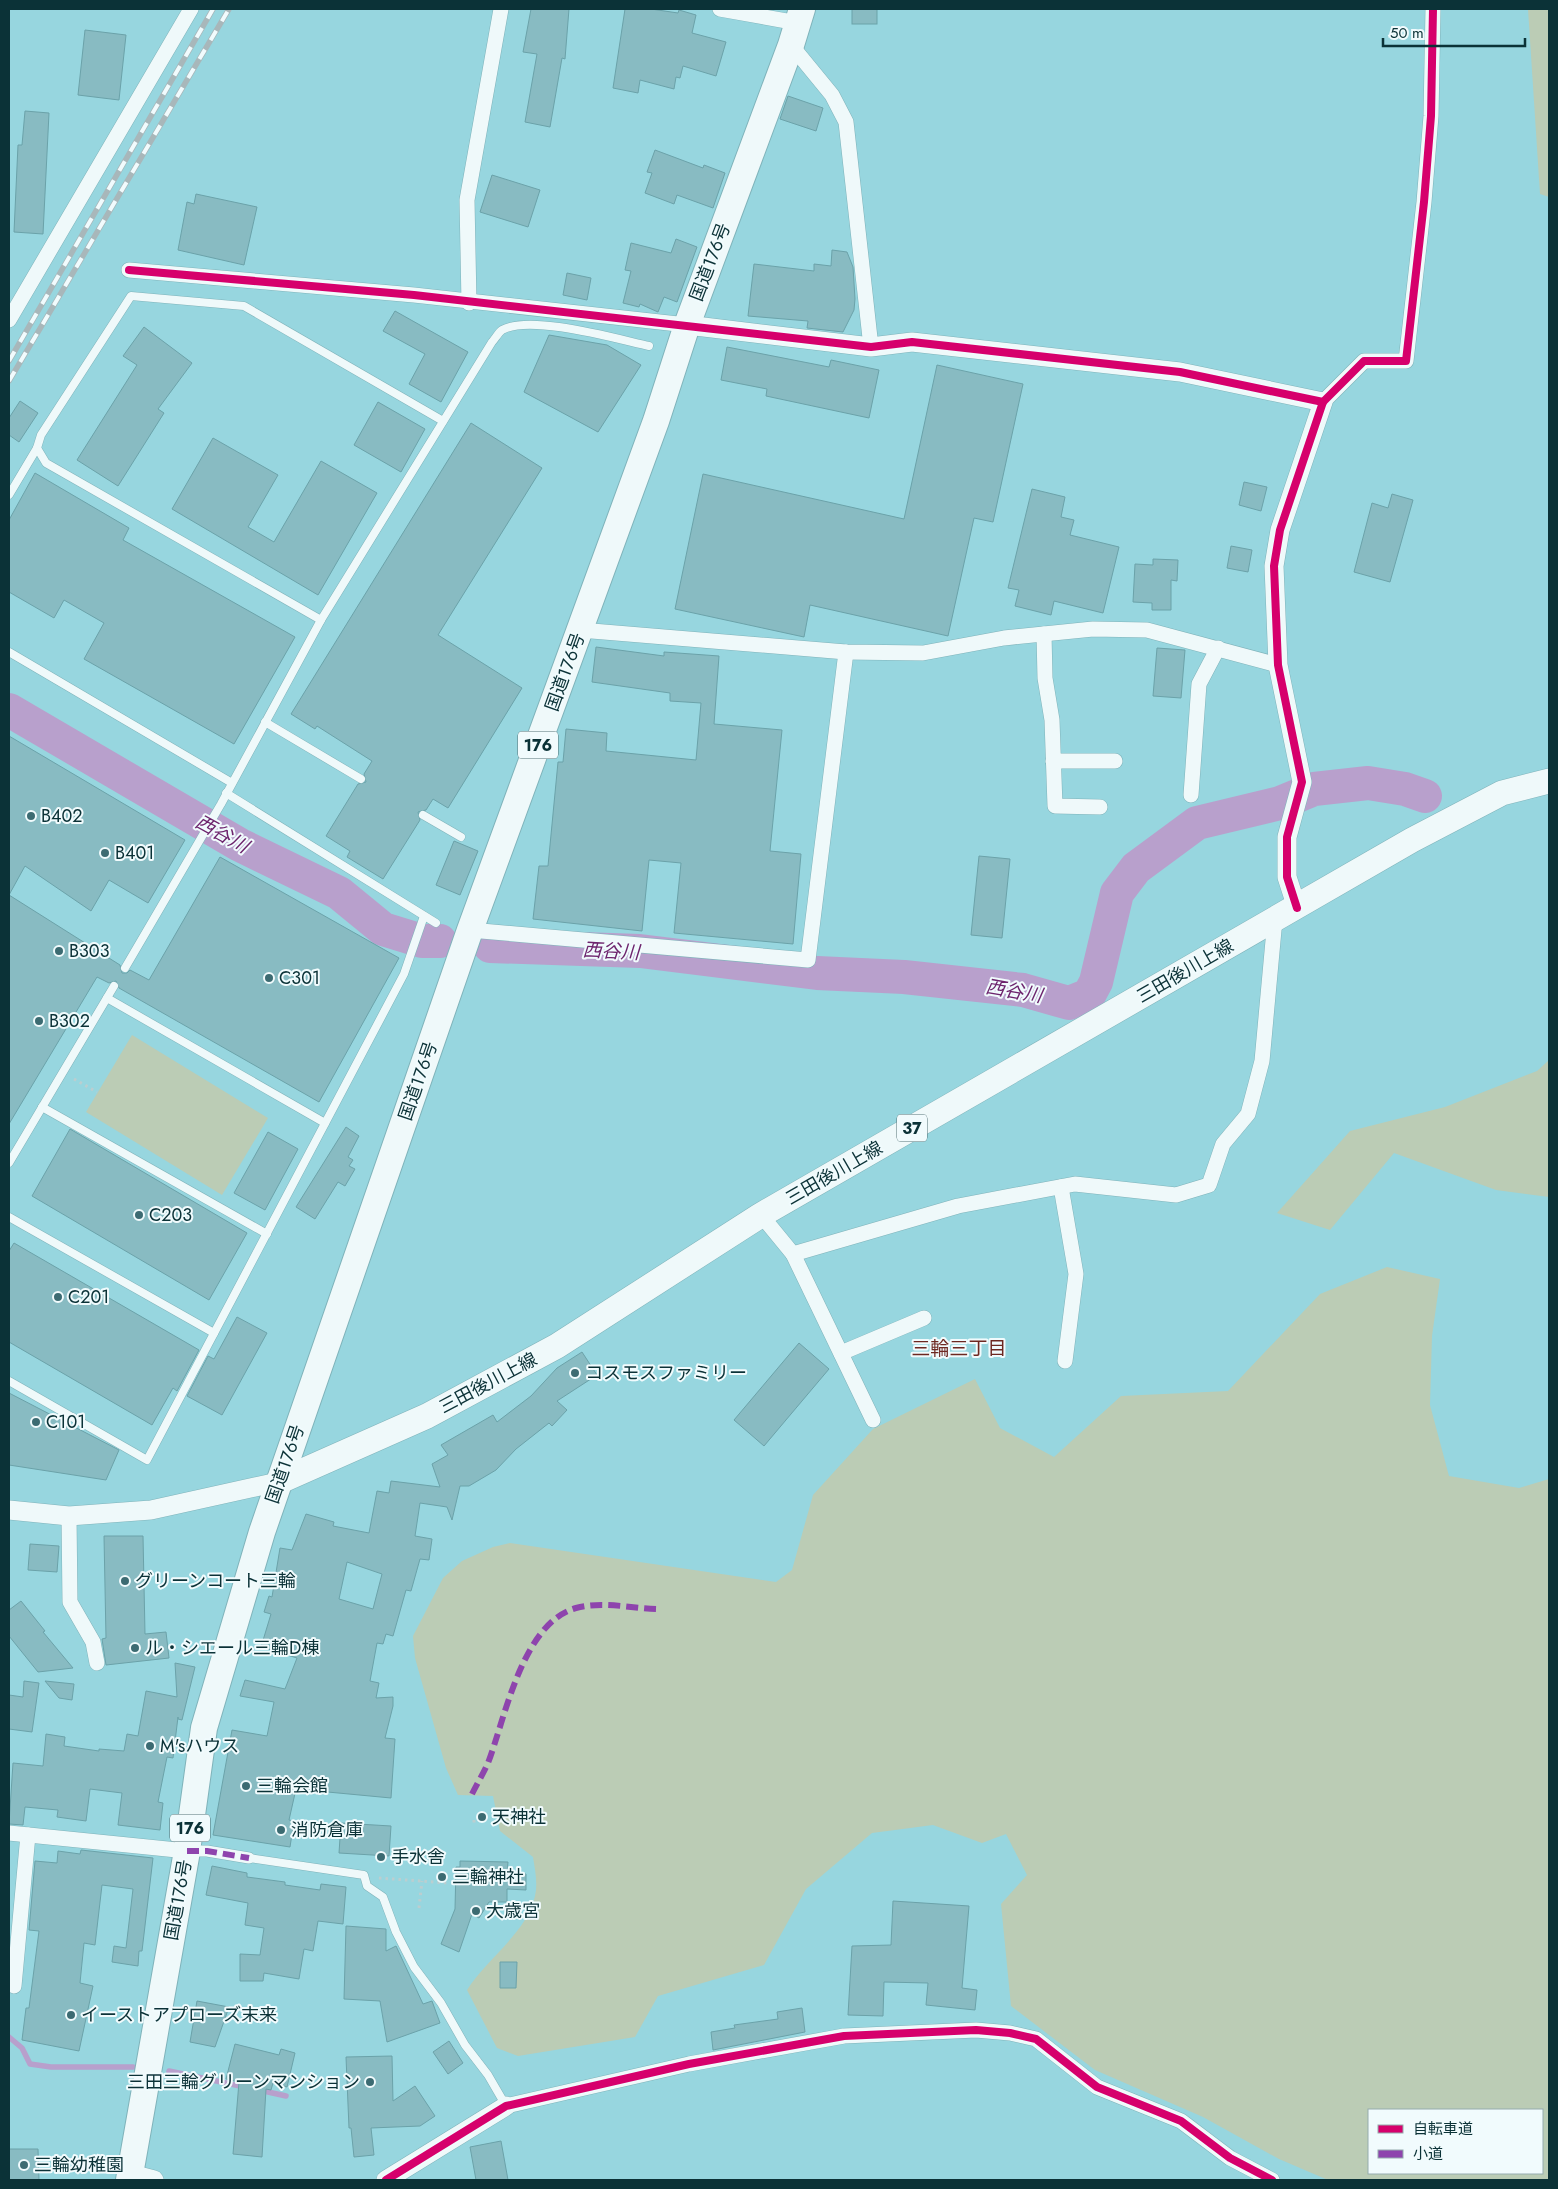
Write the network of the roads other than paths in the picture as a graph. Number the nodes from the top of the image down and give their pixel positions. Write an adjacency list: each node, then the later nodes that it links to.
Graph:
1 (191, 9): 8 (street)
2 (501, 9): 7 (street)
3 (720, 9): 5 (street)
4 (1433, 9): 12 (street)
5 (797, 26): 9 (highway, 国道176号 / 176); 11 (street)
6 (129, 270): 7 (street)
7 (469, 303): 9 (street)
8 (9, 320)
9 (687, 325): 11 (street); 17 (highway, 国道176号 / 176)
10 (649, 346): 13 (lane)
11 (872, 346): 12 (street)
12 (1323, 402): 22 (street)
13 (443, 421): 14 (lane); 16 (lane)
14 (37, 448): 15 (lane); 16 (lane)
15 (9, 495)
16 (321, 620): 23 (lane)
17 (580, 630): 21 (street); 38 (highway, 国道176号 / 176)
18 (1044, 634): 19 (street); 21 (street); 24 (street)
19 (1218, 648): 22 (street); 30 (street)
20 (9, 652): 28 (lane)
21 (846, 652): 38 (street)
22 (1278, 665): 34 (street)
23 (265, 722): 26 (lane); 28 (lane)
24 (1054, 760): 25 (street); 31 (street)
25 (1115, 760)
26 (361, 779)
27 (1549, 782): 34 (main road, 三田後川上線 / 37)
28 (232, 783): 29 (lane)
29 (226, 793): 35 (lane); 39 (lane)
30 (1191, 795)
31 (1100, 807)
32 (423, 815): 33 (lane)
33 (461, 837)
34 (1297, 908): 36 (main road, 三田後川上線 / 37)
35 (424, 916): 37 (lane); 43 (lane)
36 (1275, 920): 45 (street); 46 (main road, 三田後川上線 / 37)
37 (436, 924)
38 (470, 930): 56 (highway, 国道176号 / 176)
39 (125, 968)
40 (114, 986): 41 (lane)
41 (108, 998): 42 (lane); 43 (lane)
42 (42, 1107): 44 (lane); 48 (lane)
43 (325, 1123): 48 (lane)
44 (9, 1163)
45 (1061, 1187): 49 (street); 53 (street)
46 (762, 1215): 49 (street); 56 (main road, 三田後川上線 / 37)
47 (9, 1217): 51 (lane)
48 (267, 1234): 51 (lane)
49 (793, 1254): 52 (street)
50 (924, 1318): 52 (street)
51 (214, 1333): 54 (lane)
52 (841, 1353): 55 (street)
53 (1066, 1361)
54 (9, 1381)
55 (873, 1420)
56 (278, 1482): 58 (street); 62 (highway, 国道176号 / 176)
57 (9, 1510): 58 (street)
58 (69, 1516): 59 (street)
59 (97, 1662)
60 (9, 1833): 61 (street)
61 (28, 1834): 62 (street); 64 (street)
62 (187, 1851): 63 (street); 66 (highway, 国道176号 / 176)
63 (249, 1858): 65 (lane)
64 (14, 1986)
65 (506, 2106): 67 (street); 68 (street)
66 (138, 2178)
67 (386, 2180)
68 (1272, 2180)

